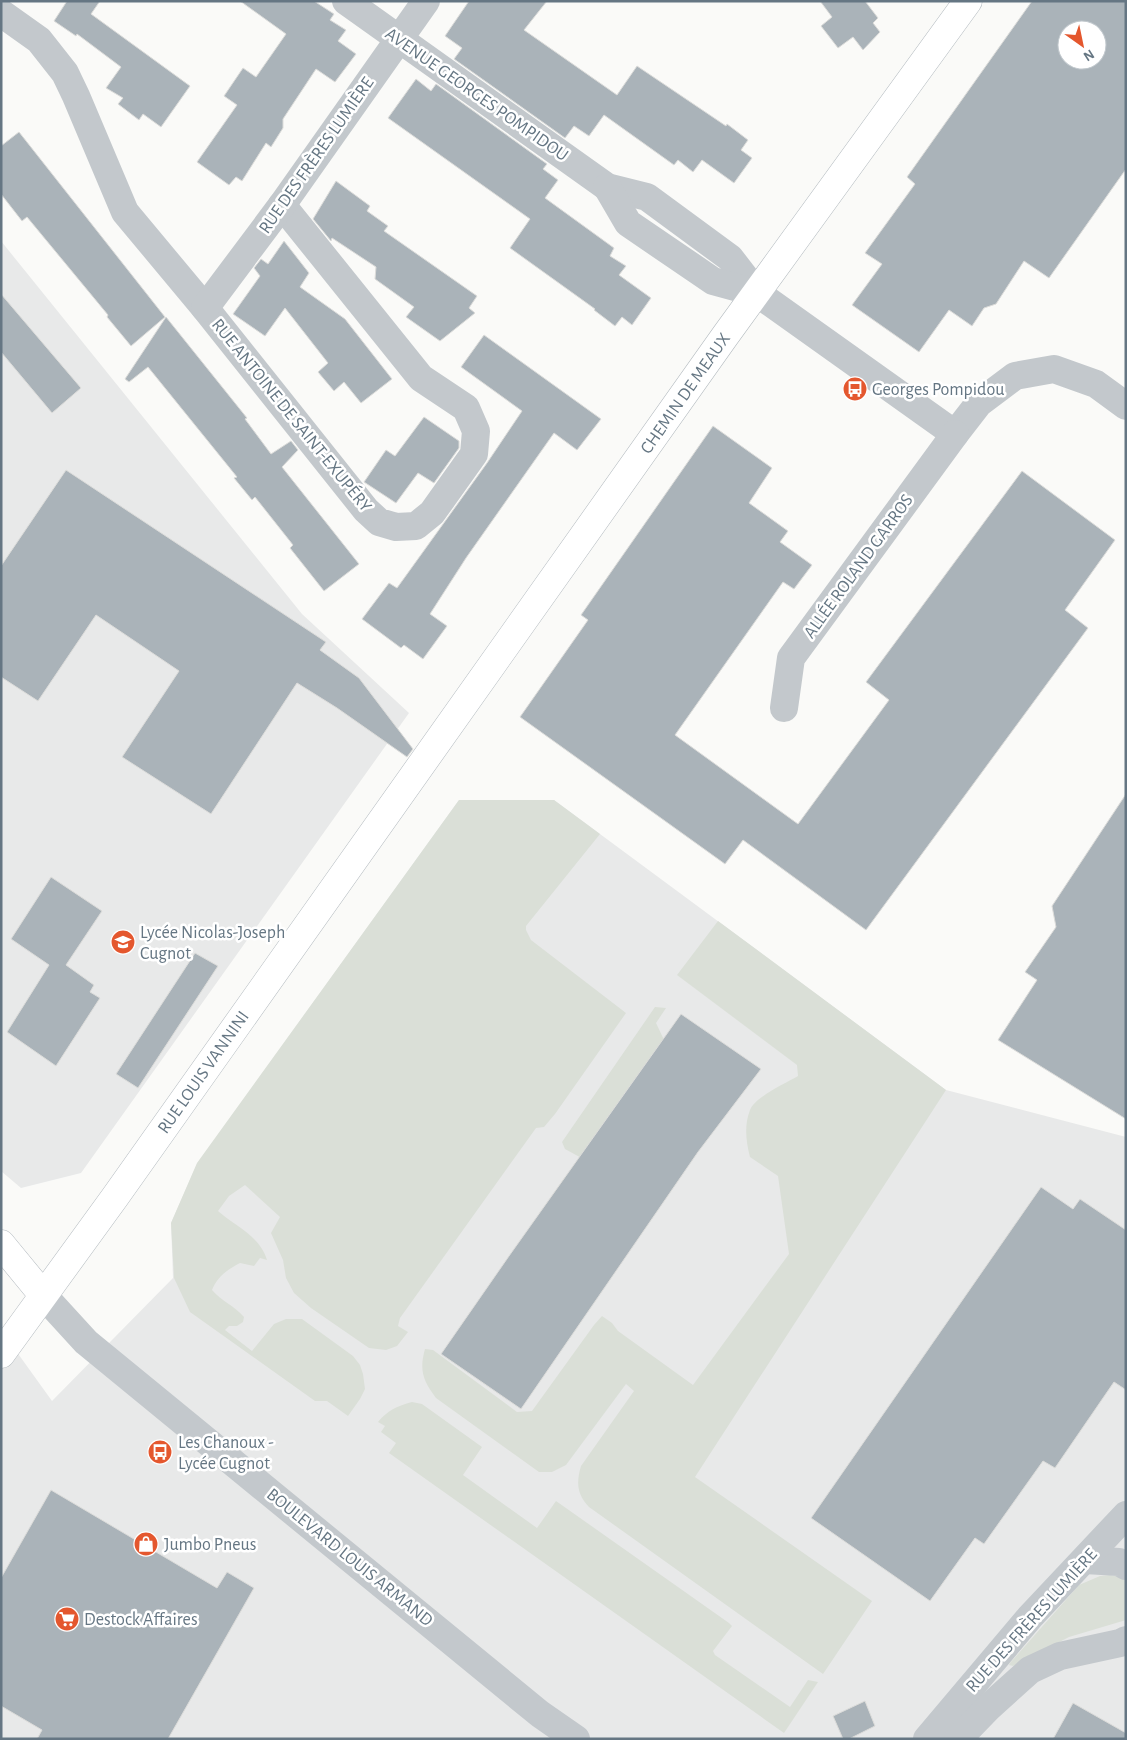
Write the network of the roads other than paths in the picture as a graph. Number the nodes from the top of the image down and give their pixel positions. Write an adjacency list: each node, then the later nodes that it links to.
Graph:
1 (346, 1): 5 (street, AVENUE GEORGES POMPIDOU)
2 (426, 1): 5 (street, RUE DES FRÈRES LUMIÈRE)
3 (968, 1): 7 (main road, CHEMIN DE MEAUX)
4 (1, 13): 8 (street, RUE ANTOINE DE SAINT-EXUPÉRY)
5 (399, 39): 6 (street, RUE DES FRÈRES LUMIÈRE); 7 (street, AVENUE GEORGES POMPIDOU)
6 (282, 205): 8 (street, RUE DES FRÈRES LUMIÈRE); 8 (street, RUE ANTOINE DE SAINT-EXUPÉRY)
7 (757, 293): 10 (street, AVENUE GEORGES POMPIDOU); 12 (main road, CHEMIN DE MEAUX)
8 (205, 308)
9 (1126, 406): 10 (street, ALLÉE ROLAND GARROS)
10 (955, 434): 11 (street, ALLÉE ROLAND GARROS)
11 (784, 708)
12 (404, 788): 14 (main road, RUE LOUIS VANNINI)
13 (1, 1244): 14 (main road, BOULEVARD LOUIS ARMAND)
14 (43, 1296): 15 (main road, RUE LOUIS VANNINI); 21 (street, BOULEVARD LOUIS ARMAND)
15 (1, 1354)
16 (1126, 1515): 17 (street, RUE DES FRÈRES LUMIÈRE)
17 (1084, 1560): 18 (street); 20 (street, RUE DES FRÈRES LUMIÈRE)
18 (1126, 1566)
19 (1126, 1640): 20 (street, RUE DES FRÈRES LUMIÈRE)
20 (941, 1735)
21 (576, 1739)

